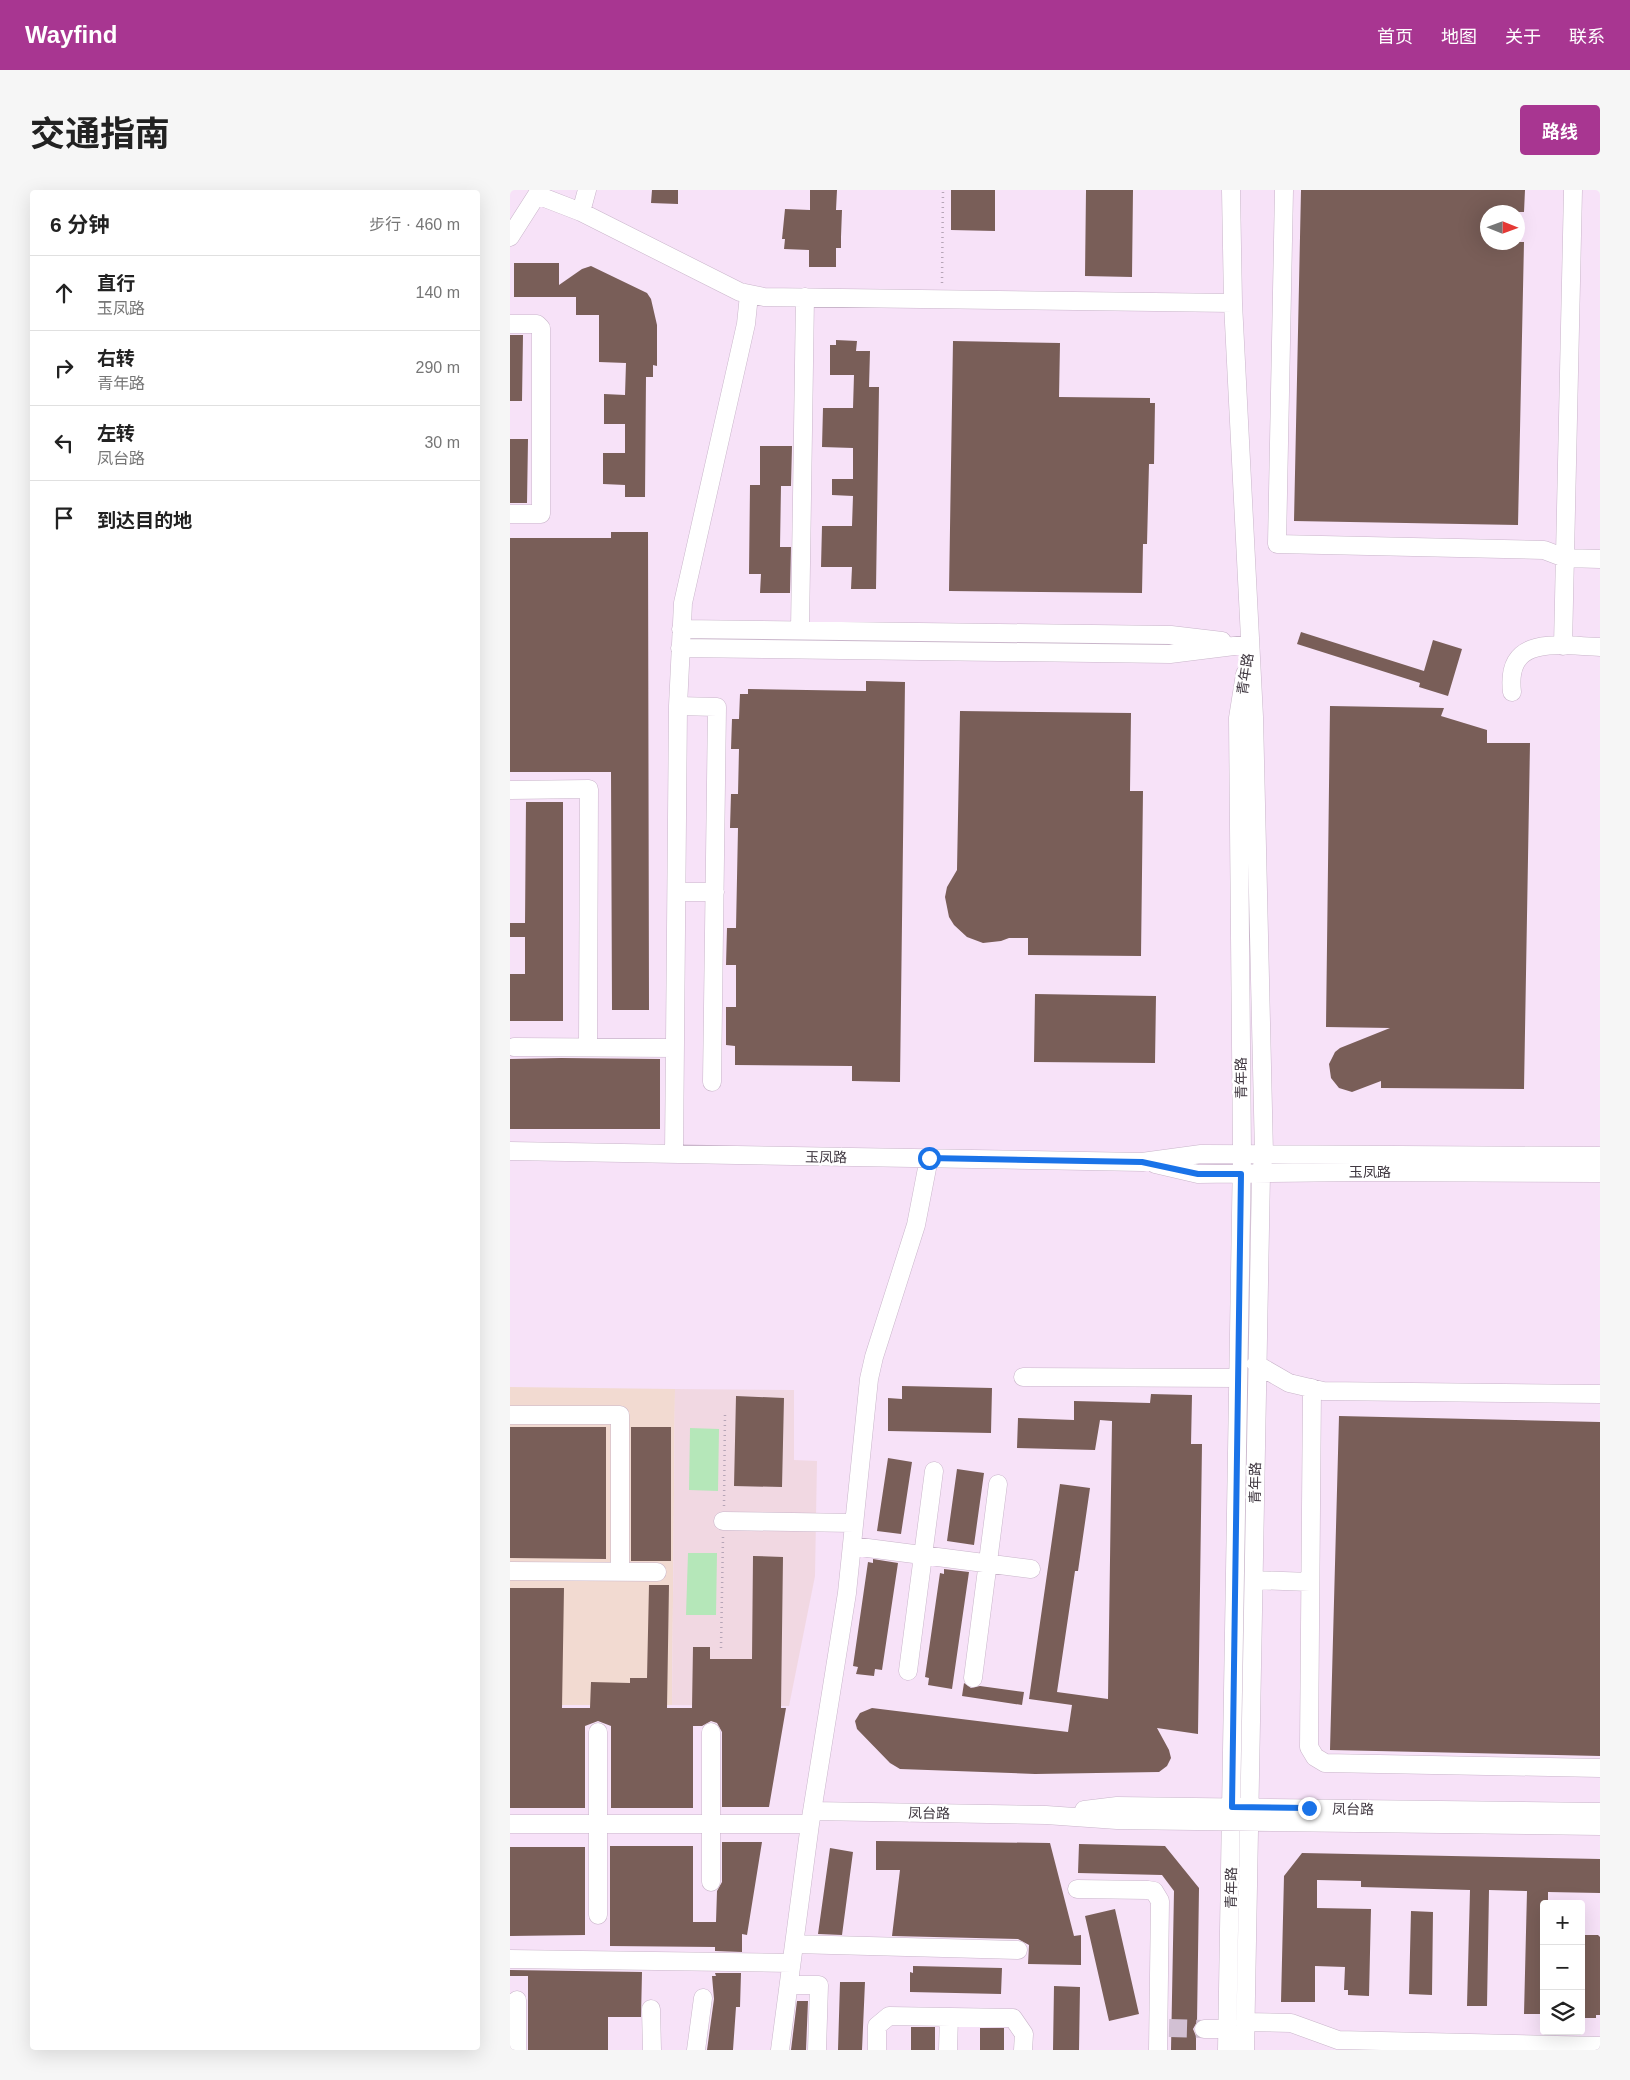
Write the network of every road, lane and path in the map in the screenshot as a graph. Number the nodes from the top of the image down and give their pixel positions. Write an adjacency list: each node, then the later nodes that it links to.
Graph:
1 (587, 190): 7 (street)
2 (943, 190): 11 (path)
3 (1231, 190): 12 (street)
4 (1284, 190): 15 (street)
5 (1573, 190): 15 (street)
6 (539, 192): 7 (street); 8 (street)
7 (581, 212): 9 (street)
8 (510, 237)
9 (750, 295): 10 (street); 17 (street)
10 (805, 297): 11 (street); 18 (street)
11 (942, 298): 12 (street)
12 (1233, 303): 19 (street)
13 (510, 324): 14 (street)
14 (510, 514)
15 (1565, 558): 16 (street); 20 (street)
16 (1600, 559)
17 (681, 629): 18 (street); 22 (street)
18 (800, 630): 19 (street)
19 (1250, 644): 22 (street); 34 (street, 青年路); 35 (street, 青年路)
20 (1563, 646): 21 (street); 23 (street)
21 (1600, 646)
22 (680, 648): 24 (street)
23 (1512, 692)
24 (678, 706): 26 (street); 27 (street)
25 (510, 790): 29 (street)
26 (677, 892): 27 (street); 30 (street)
27 (715, 892): 31 (street)
28 (514, 1047): 29 (street)
29 (588, 1047): 30 (street)
30 (675, 1048): 33 (street)
31 (712, 1082)
32 (510, 1151): 33 (street, 玉凤路)
33 (674, 1154): 37 (street, 玉凤路)
34 (1242, 1154): 35 (street, 玉凤路); 38 (street, 玉凤路); 41 (street, 青年路)
35 (1264, 1154): 36 (street, 玉凤路); 39 (street, 青年路)
36 (1600, 1156)
37 (929, 1158): 38 (street, 玉凤路); 51 (street)
38 (1142, 1162): 41 (street, 玉凤路)
39 (1261, 1173): 40 (street, 玉凤路); 41 (street, 玉凤路); 42 (street, 青年路)
40 (1600, 1173)
41 (1241, 1174): 44 (street, 青年路)
42 (1256, 1364): 45 (street); 59 (street, 青年路)
43 (1023, 1377): 44 (street)
44 (1238, 1378): 67 (street, 青年路)
45 (1312, 1388): 46 (street); 60 (street)
46 (1600, 1394)
47 (510, 1415): 57 (street)
48 (934, 1471): 53 (street)
49 (998, 1484): 54 (street)
50 (724, 1521): 51 (street)
51 (854, 1523): 52 (street)
52 (852, 1546): 53 (street); 69 (street)
53 (923, 1555): 54 (street); 61 (street)
54 (988, 1563): 55 (street); 62 (street)
55 (1031, 1569)
56 (510, 1572): 57 (street)
57 (620, 1572): 58 (street)
58 (657, 1572)
59 (1254, 1580): 60 (street); 68 (street, 青年路)
60 (1310, 1582): 65 (street)
61 (908, 1672)
62 (973, 1678)
63 (598, 1732): 71 (street)
64 (711, 1732): 72 (street)
65 (1600, 1768)
66 (1600, 1812): 68 (street, 凤台路)
67 (1232, 1814): 68 (street, 凤台路); 69 (street, 凤台路); 88 (street, 青年路)
68 (1250, 1814): 73 (street, 凤台路); 86 (street, 青年路)
69 (811, 1817): 72 (street, 凤台路); 77 (street)
70 (510, 1824): 71 (street, 凤台路)
71 (598, 1824): 72 (street, 凤台路); 76 (street)
72 (711, 1824): 74 (street)
73 (1600, 1826)
74 (711, 1882)
75 (1077, 1888): 98 (street)
76 (598, 1915)
77 (794, 1944): 78 (street); 80 (street)
78 (1018, 1950)
79 (510, 1959): 80 (street)
80 (791, 1963): 81 (street)
81 (789, 1985): 93 (street); 94 (street)
82 (703, 1998): 92 (street)
83 (517, 2000): 90 (street)
84 (652, 2009): 91 (street)
85 (949, 2017): 95 (street); 96 (street); 97 (street)
86 (1245, 2022): 89 (street); 100 (street, 青年路)
87 (1204, 2029): 88 (street)
88 (1228, 2029): 99 (street, 青年路)
89 (1600, 2046)
90 (517, 2050)
91 (652, 2050)
92 (696, 2050)
93 (780, 2050)
94 (817, 2050)
95 (877, 2050)
96 (948, 2050)
97 (1023, 2050)
98 (1158, 2050)
99 (1228, 2050)
100 (1245, 2050)

